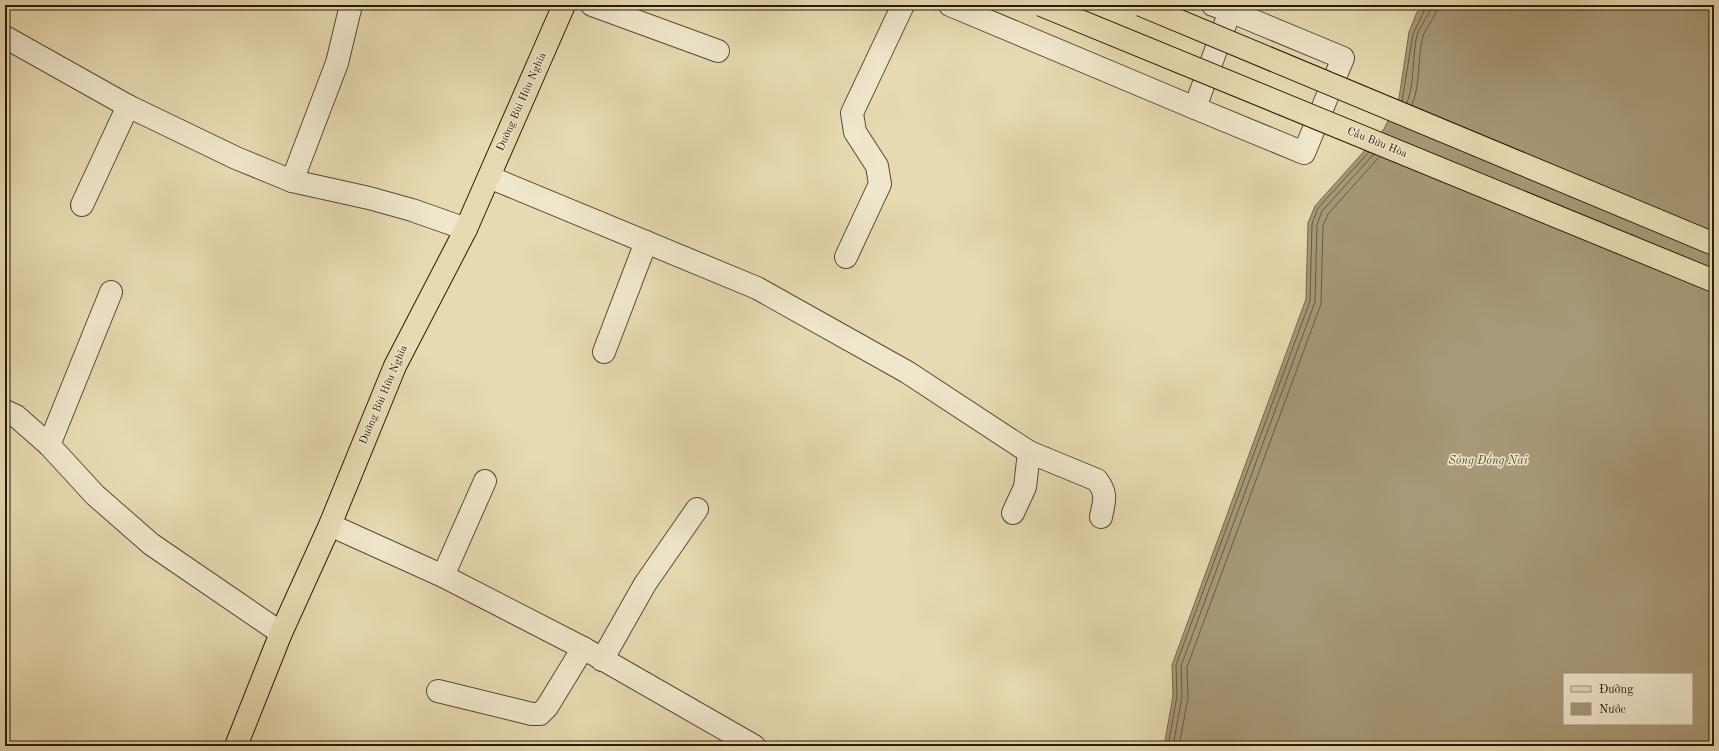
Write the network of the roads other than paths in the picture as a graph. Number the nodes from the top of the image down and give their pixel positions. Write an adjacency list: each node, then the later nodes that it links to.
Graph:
1 (351, 5): 14 (street)
2 (564, 5): 13 (main road, Đường Bùi Hữu Nghĩa)
3 (592, 5): 10 (street)
4 (903, 5): 19 (street)
5 (950, 5): 12 (street)
6 (1041, 5): 20 (main road, Cầu Bửu Hòa, bridge)
7 (1141, 5): 18 (main road, bridge)
8 (1222, 8): 12 (street); 12 (street)
9 (7, 42): 11 (street)
10 (718, 51)
11 (128, 106): 14 (street); 15 (street)
12 (1194, 108)
13 (489, 177): 16 (main road, Đường Bùi Hữu Nghĩa); 17 (street)
14 (292, 181): 16 (street)
15 (82, 205)
16 (466, 229): 30 (main road, Đường Bùi Hữu Nghĩa)
17 (646, 242): 22 (street); 25 (street)
18 (1714, 244)
19 (846, 257)
20 (1714, 281)
21 (111, 292): 24 (street)
22 (604, 352)
23 (5, 411): 24 (street)
24 (49, 445): 32 (street)
25 (1029, 452): 28 (street); 29 (street)
26 (485, 480): 31 (street)
27 (697, 509): 34 (street)
28 (1013, 513)
29 (1101, 517)
30 (330, 525): 31 (street); 32 (main road, Đường Bùi Hữu Nghĩa)
31 (442, 576): 33 (street)
32 (281, 633): 36 (main road, Đường Bùi Hữu Nghĩa)
33 (583, 648): 34 (street); 35 (street)
34 (602, 660): 37 (street)
35 (438, 691)
36 (236, 746)
37 (754, 746)

